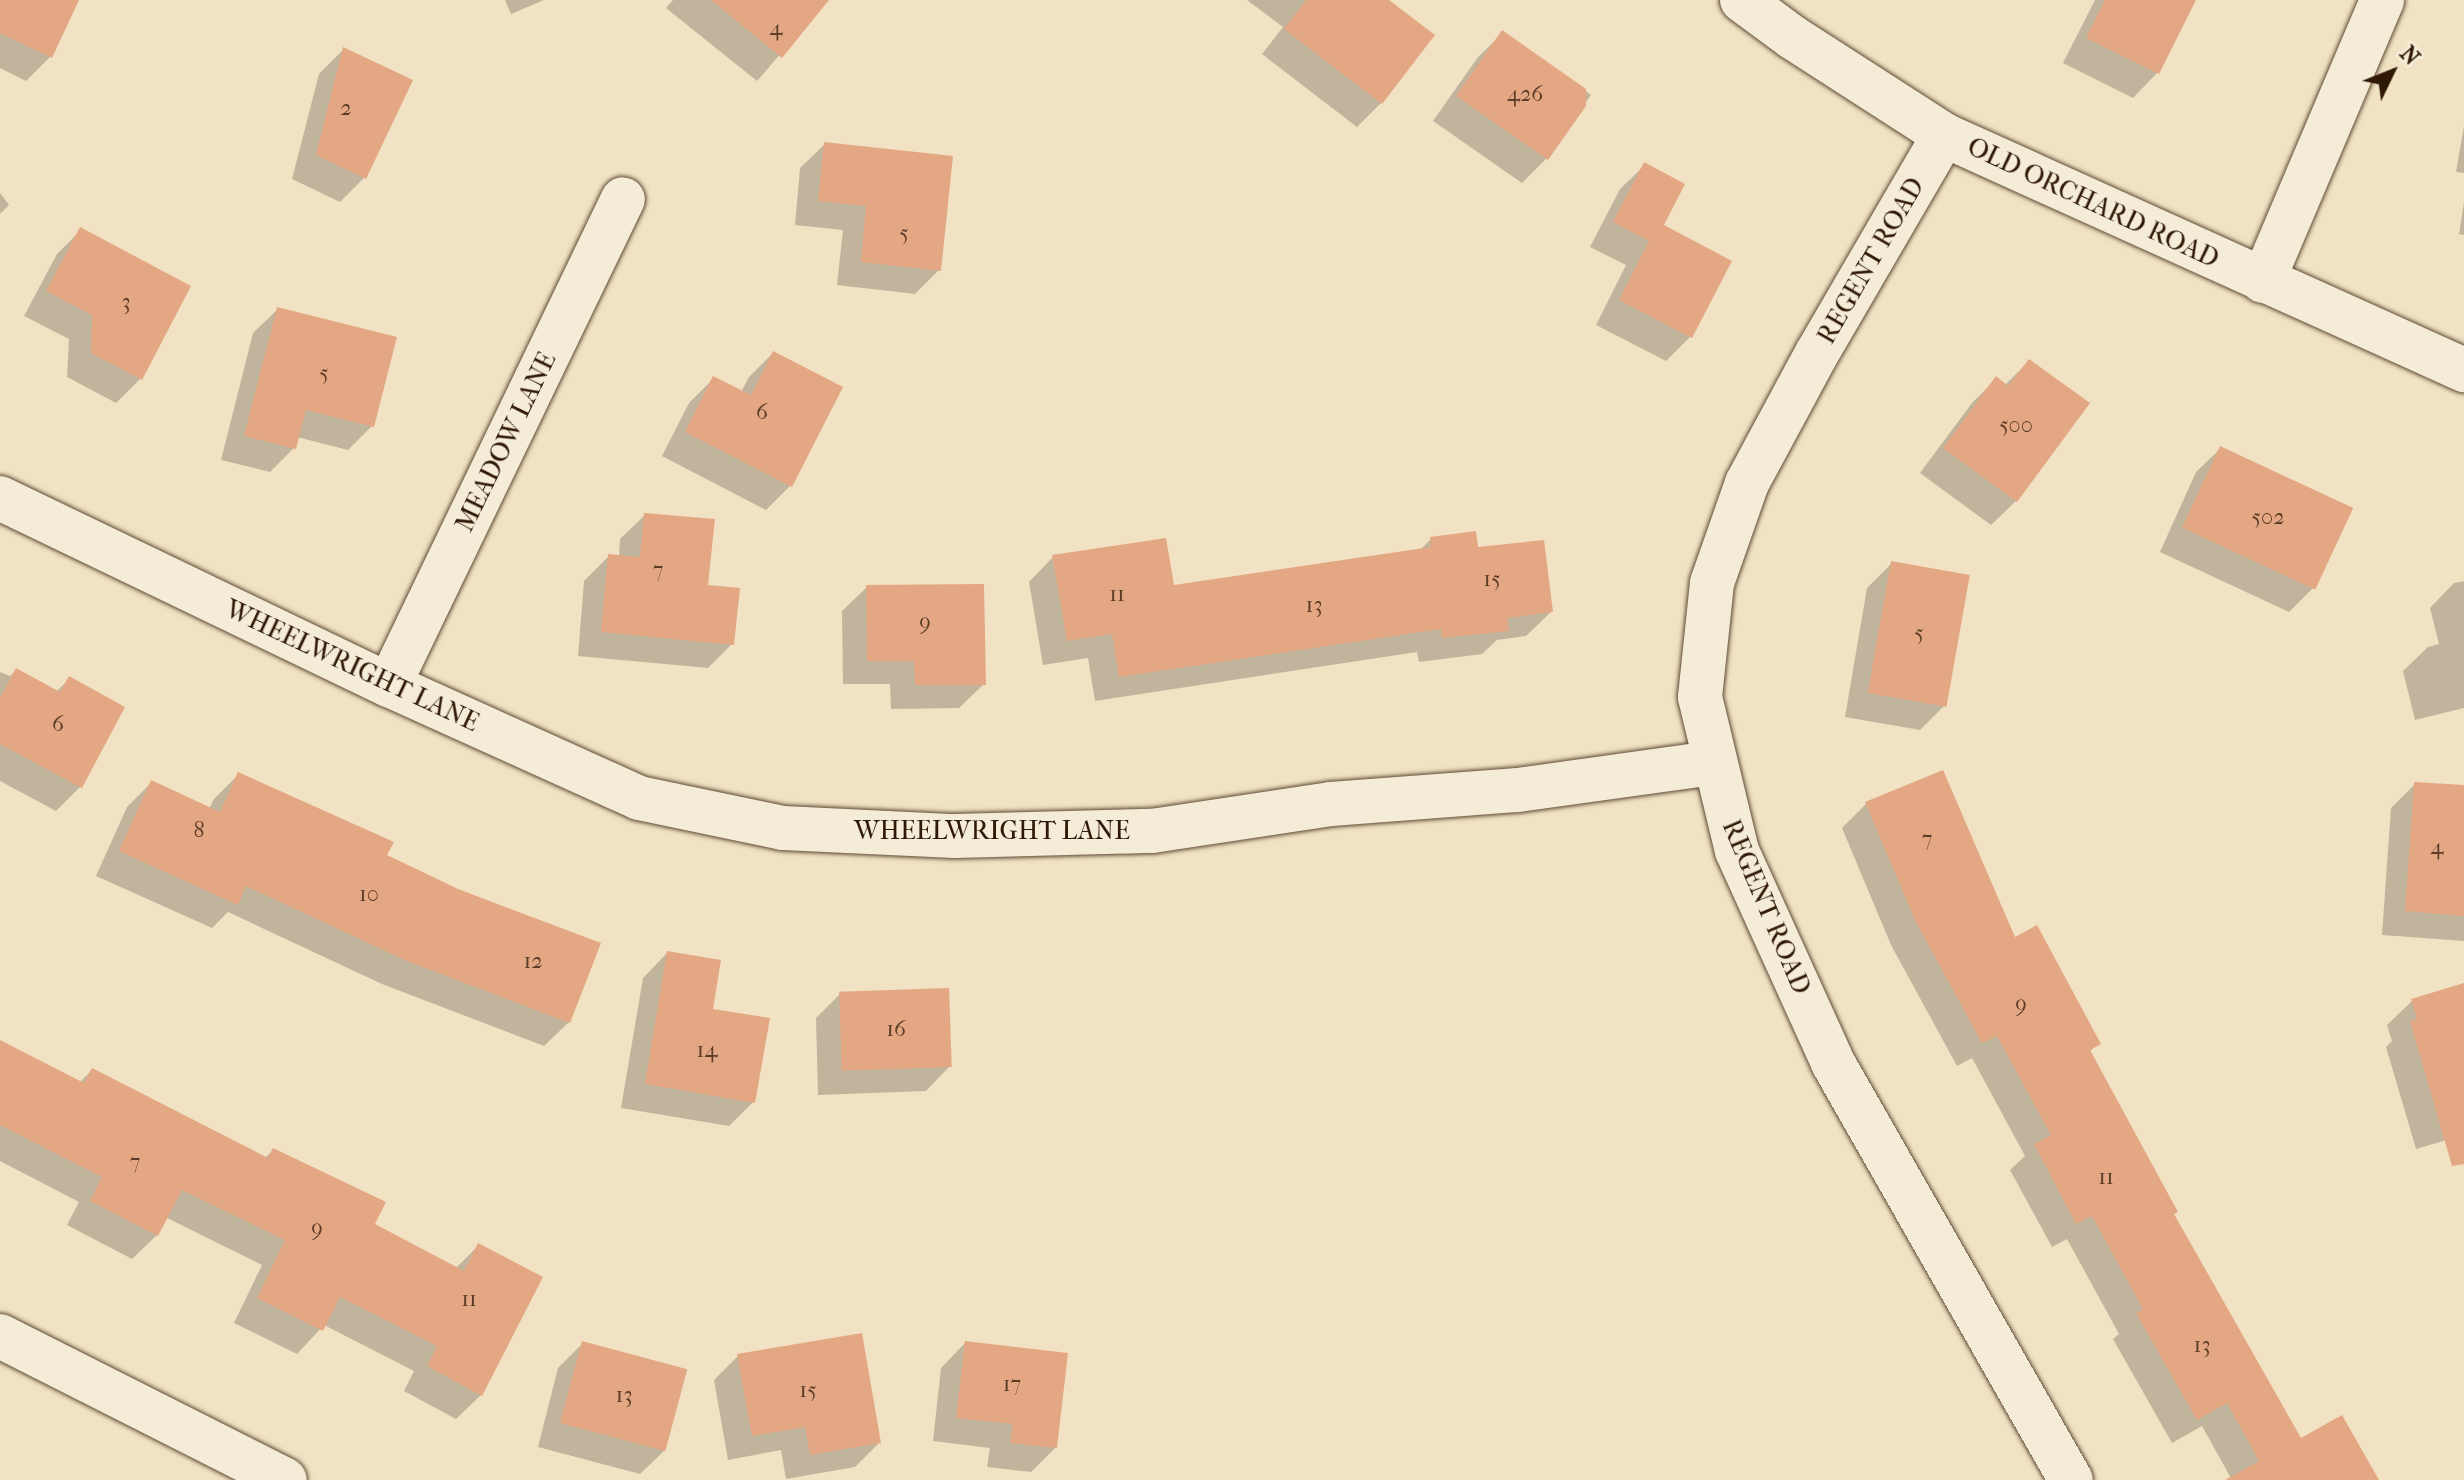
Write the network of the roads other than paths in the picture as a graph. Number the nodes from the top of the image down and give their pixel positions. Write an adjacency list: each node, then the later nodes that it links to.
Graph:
1 (1742, 0): 3 (street, OLD ORCHARD ROAD)
2 (2382, 0): 5 (street)
3 (1944, 135): 5 (street, OLD ORCHARD ROAD); 9 (street, REGENT ROAD)
4 (623, 199): 8 (street, MEADOW LANE)
5 (2263, 281): 6 (street, OLD ORCHARD ROAD)
6 (2464, 370)
7 (0, 498): 8 (street, WHEELWRIGHT LANE)
8 (389, 685): 9 (street, WHEELWRIGHT LANE)
9 (1713, 763): 12 (street, REGENT ROAD)
10 (0, 1336): 11 (street)
11 (285, 1480)
12 (2071, 1480)

